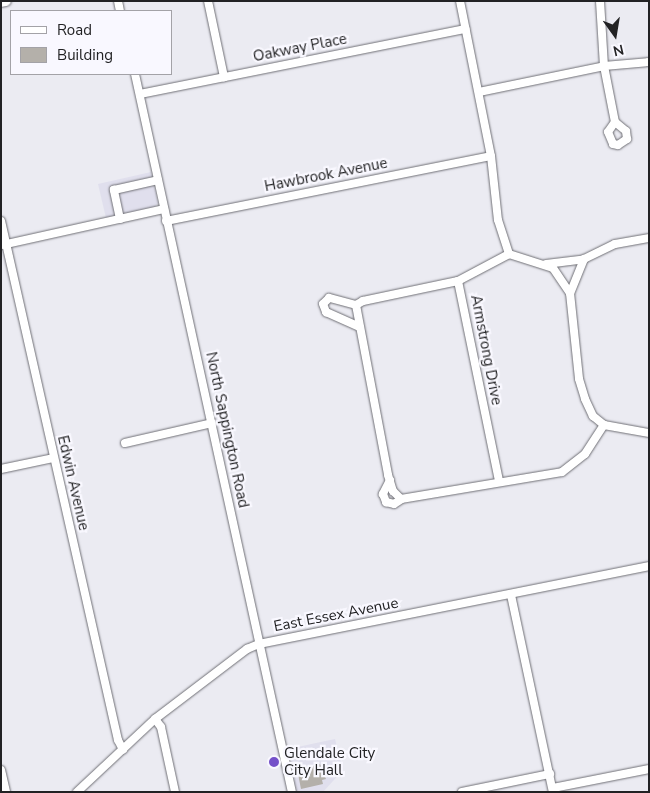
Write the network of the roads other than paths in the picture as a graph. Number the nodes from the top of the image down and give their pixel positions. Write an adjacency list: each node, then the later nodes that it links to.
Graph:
1 (6, 1): 5 (main road)
2 (208, 1): 10 (street)
3 (460, 1): 6 (street)
4 (600, 1): 8 (street)
5 (1, 2)
6 (466, 29): 10 (street, Oakway Place); 11 (street)
7 (649, 62): 8 (street)
8 (604, 66): 11 (street); 13 (street)
9 (135, 75): 12 (street, North Sappington Road)
10 (224, 77): 12 (street, Oakway Place)
11 (479, 92): 14 (street)
12 (140, 94): 15 (street, North Sappington Road)
13 (615, 122)
14 (491, 156): 19 (street, Hawbrook Avenue); 22 (street)
15 (158, 180): 16 (street, North Sappington Road); 17 (street)
16 (164, 209): 17 (street); 19 (street, North Sappington Road)
17 (120, 219): 21 (street)
18 (1, 221): 21 (street, Edwin Avenue)
19 (166, 221): 29 (street, North Sappington Road)
20 (649, 238): 23 (street)
21 (4, 245): 33 (street, Edwin Avenue)
22 (509, 254): 24 (street); 25 (street, Armstrong Drive)
23 (584, 259): 24 (street); 26 (street)
24 (546, 264): 26 (street)
25 (458, 281): 27 (street); 36 (street, Armstrong Drive)
26 (570, 293): 30 (street)
27 (356, 305): 28 (street); 28 (street)
28 (358, 326): 35 (street)
29 (212, 423): 32 (street); 40 (street, North Sappington Road)
30 (604, 425): 31 (street); 36 (street)
31 (647, 431)
32 (125, 443)
33 (53, 458): 34 (street); 42 (street, Edwin Avenue)
34 (1, 469)
35 (390, 480): 37 (street); 37 (street)
36 (499, 481): 37 (street)
37 (400, 497)
38 (649, 566): 39 (street, East Essex Avenue)
39 (511, 595): 40 (street, East Essex Avenue); 45 (street)
40 (259, 644): 41 (street, East Essex Avenue); 50 (street, North Sappington Road)
41 (155, 719): 42 (street, East Essex Avenue); 49 (street)
42 (123, 750): 48 (street, East Essex Avenue)
43 (1, 770): 47 (street)
44 (649, 770): 46 (street)
45 (550, 774): 46 (street); 51 (street)
46 (553, 790)
47 (6, 792)
48 (77, 792)
49 (175, 792)
50 (292, 792)
51 (462, 792)

